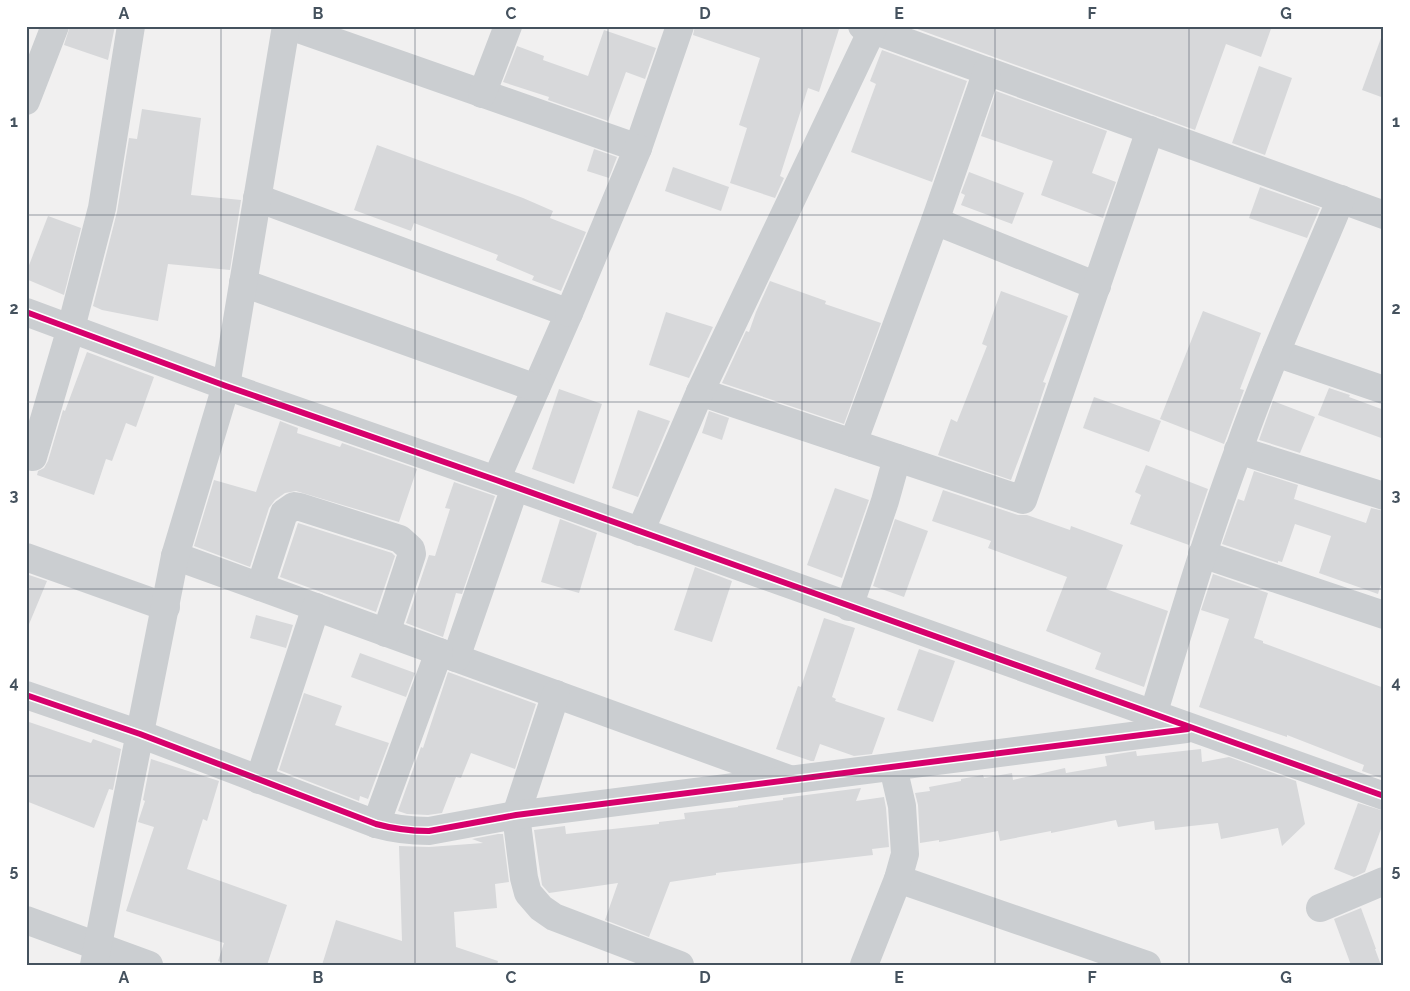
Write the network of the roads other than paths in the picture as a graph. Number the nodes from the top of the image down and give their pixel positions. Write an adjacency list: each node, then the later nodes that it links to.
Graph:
1 (55, 26): 9 (street)
2 (131, 26): 21 (street)
3 (288, 26): 7 (street); 13 (street)
4 (508, 26): 10 (street)
5 (680, 26): 12 (street)
6 (870, 28): 8 (street); 26 (street)
7 (326, 32): 10 (street)
8 (987, 71): 11 (street); 16 (street)
9 (29, 88)
10 (482, 94): 12 (street)
11 (1150, 130): 14 (street); 18 (street)
12 (638, 148): 20 (street)
13 (257, 198): 17 (street); 20 (street)
14 (1341, 199): 15 (street); 22 (street)
15 (1384, 214)
16 (935, 221): 18 (street); 27 (street)
17 (243, 283): 23 (street); 24 (street)
18 (1098, 286): 30 (street)
19 (26, 312): 21 (street)
20 (569, 312): 24 (street)
21 (71, 328): 23 (street); 29 (street)
22 (1276, 353): 25 (street); 28 (street)
23 (226, 386): 31 (street); 35 (street)
24 (536, 388): 31 (street)
25 (1384, 390)
26 (700, 392): 27 (street); 33 (street)
27 (853, 443): 30 (street)
28 (1238, 450): 32 (street); 34 (street)
29 (32, 456)
30 (897, 458): 38 (street)
31 (505, 484): 33 (street); 43 (street)
32 (1384, 496)
33 (640, 532): 38 (street)
34 (1202, 554): 41 (street); 46 (street)
35 (175, 556): 37 (street); 39 (street)
36 (26, 557): 39 (street)
37 (260, 587): 40 (street); 42 (street)
38 (849, 606): 46 (street)
39 (166, 607): 48 (street)
40 (316, 608): 42 (street); 50 (street)
41 (1384, 615)
42 (386, 633): 43 (street)
43 (448, 655): 44 (street); 54 (street)
44 (556, 694): 51 (street); 53 (street)
45 (26, 695): 48 (street)
46 (1154, 715): 47 (street)
47 (1193, 728): 49 (street); 52 (street)
48 (140, 734): 50 (street); 59 (street)
49 (893, 767): 51 (street); 55 (street)
50 (259, 780): 54 (street)
51 (793, 780): 53 (street)
52 (1384, 796)
53 (516, 815): 54 (street); 61 (street)
54 (376, 824)
55 (898, 879): 62 (street); 63 (street)
56 (1384, 881): 57 (street)
57 (1320, 908)
58 (26, 920): 59 (street)
59 (96, 955): 60 (street)
60 (149, 965)
61 (680, 965)
62 (864, 965)
63 (1147, 965)

